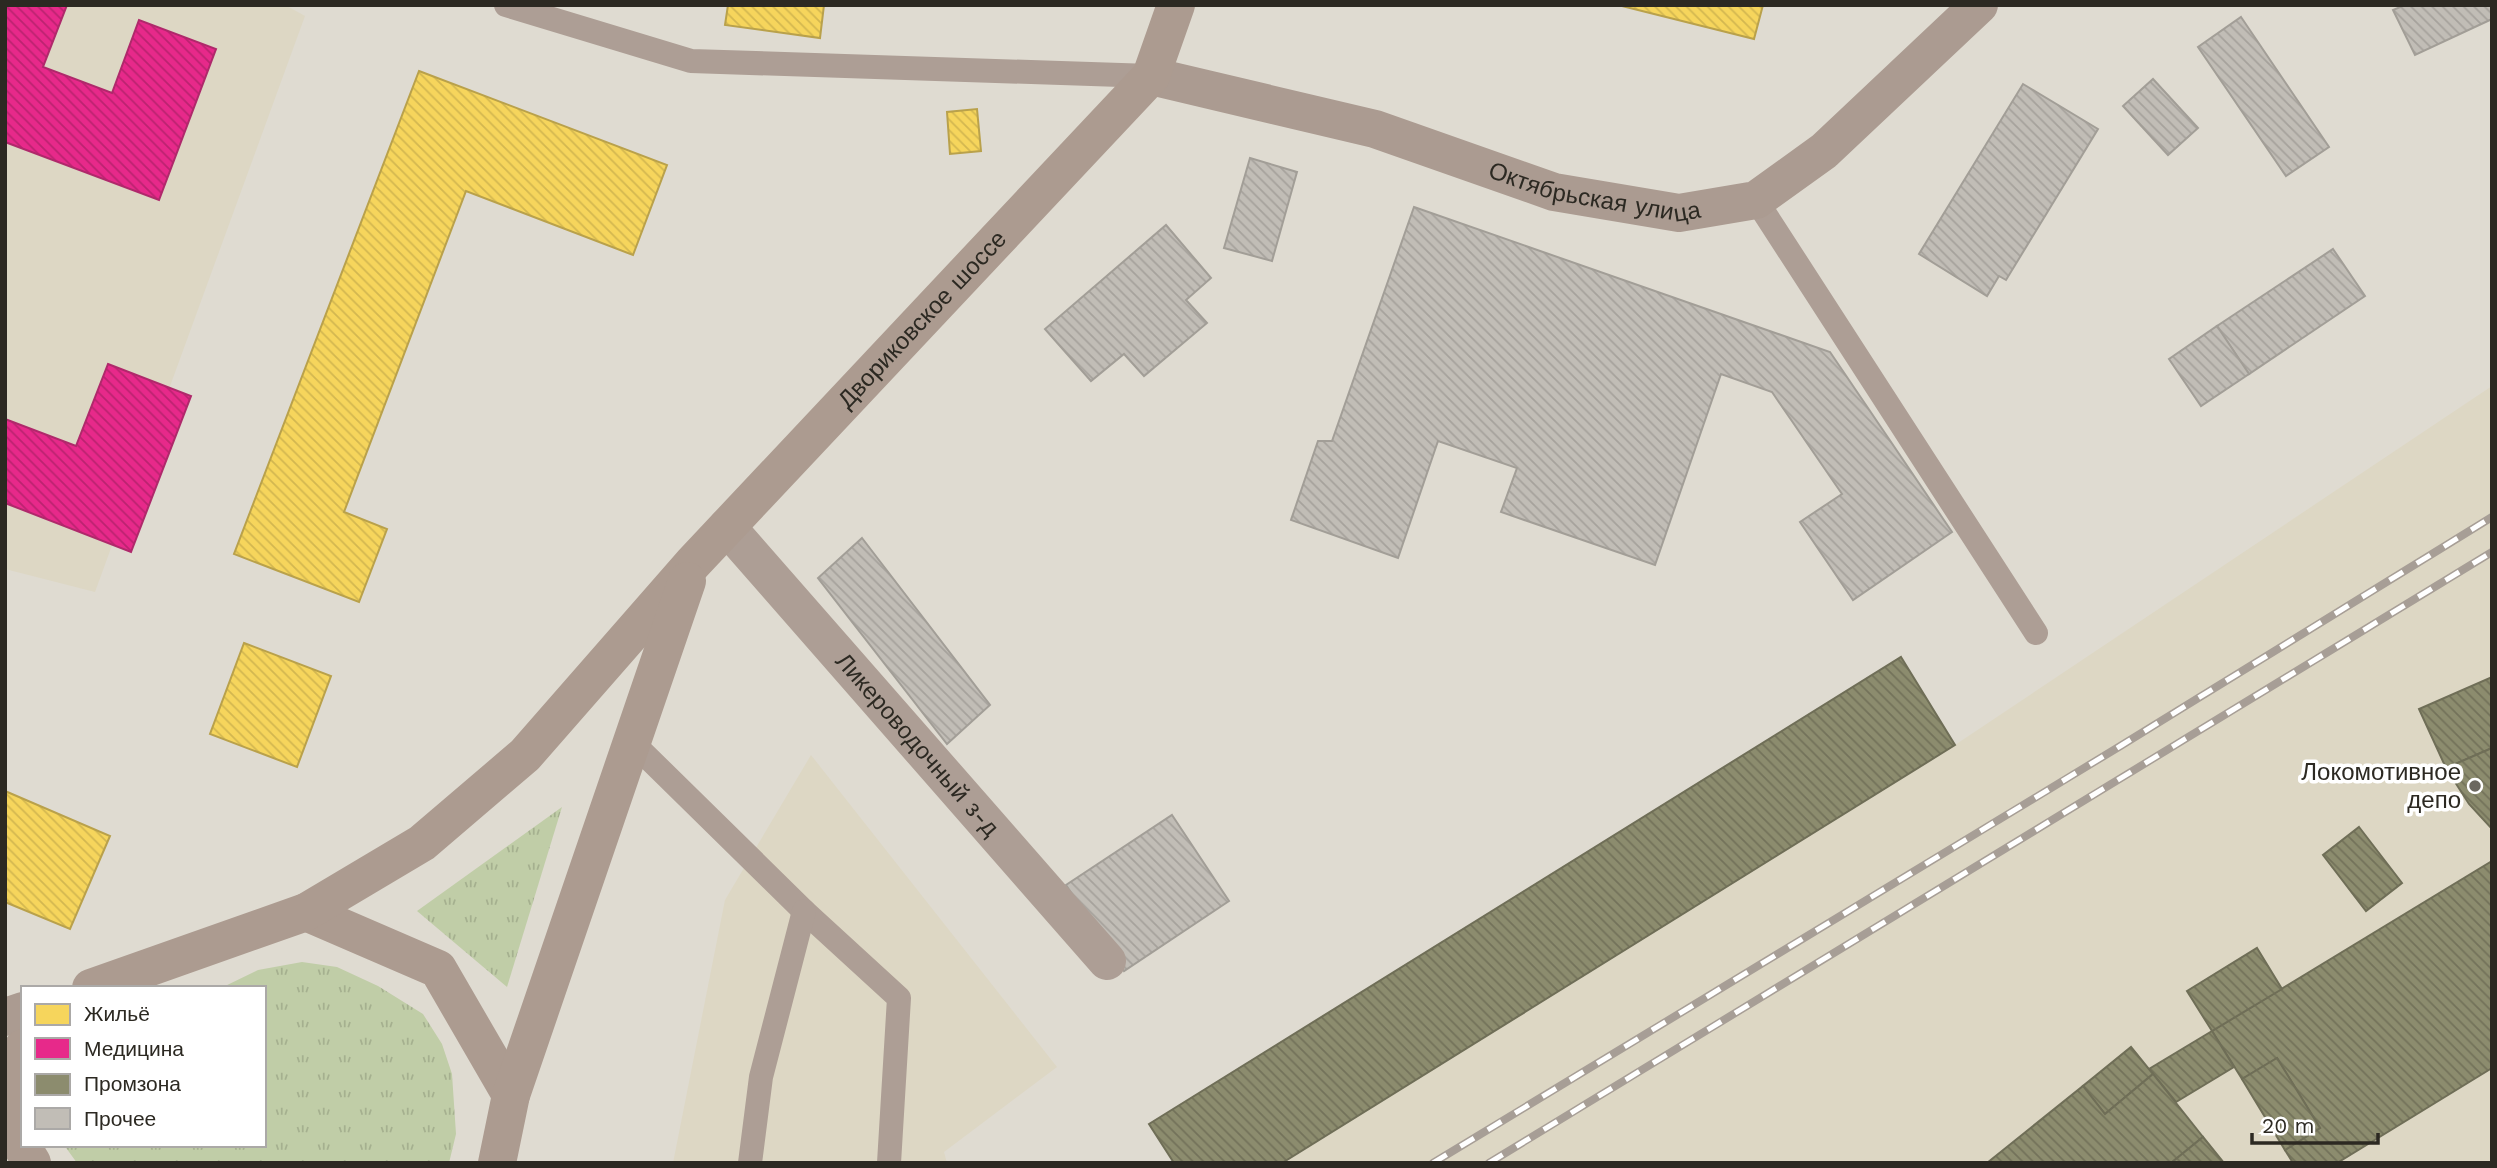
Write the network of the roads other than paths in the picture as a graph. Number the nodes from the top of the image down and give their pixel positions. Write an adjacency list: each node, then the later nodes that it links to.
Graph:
1 (506, 5): 4 (lane)
2 (1176, 5): 4 (main road)
3 (1979, 5): 5 (main road, Октябрьская улица)
4 (1151, 76): 5 (main road, Октябрьская улица); 6 (main road, Двориковское шоссе)
5 (1756, 200): 8 (lane)
6 (727, 527): 7 (main road, Двориковское шоссе); 12 (street, Ликероводочный з-д)
7 (693, 563): 9 (main road); 11 (main road, Двориковское шоссе)
8 (2036, 633)
9 (632, 743): 10 (lane); 15 (main road)
10 (804, 911): 20 (lane); 21 (lane)
11 (306, 912): 13 (main road, Двориковское шоссе); 15 (main road)
12 (1107, 961)
13 (97, 986)
14 (21, 1053): 16 (main road)
15 (511, 1095): 19 (main road)
16 (21, 1145)
17 (22, 1147): 18 (main road)
18 (32, 1163)
19 (496, 1163)
20 (750, 1163)
21 (889, 1163)

